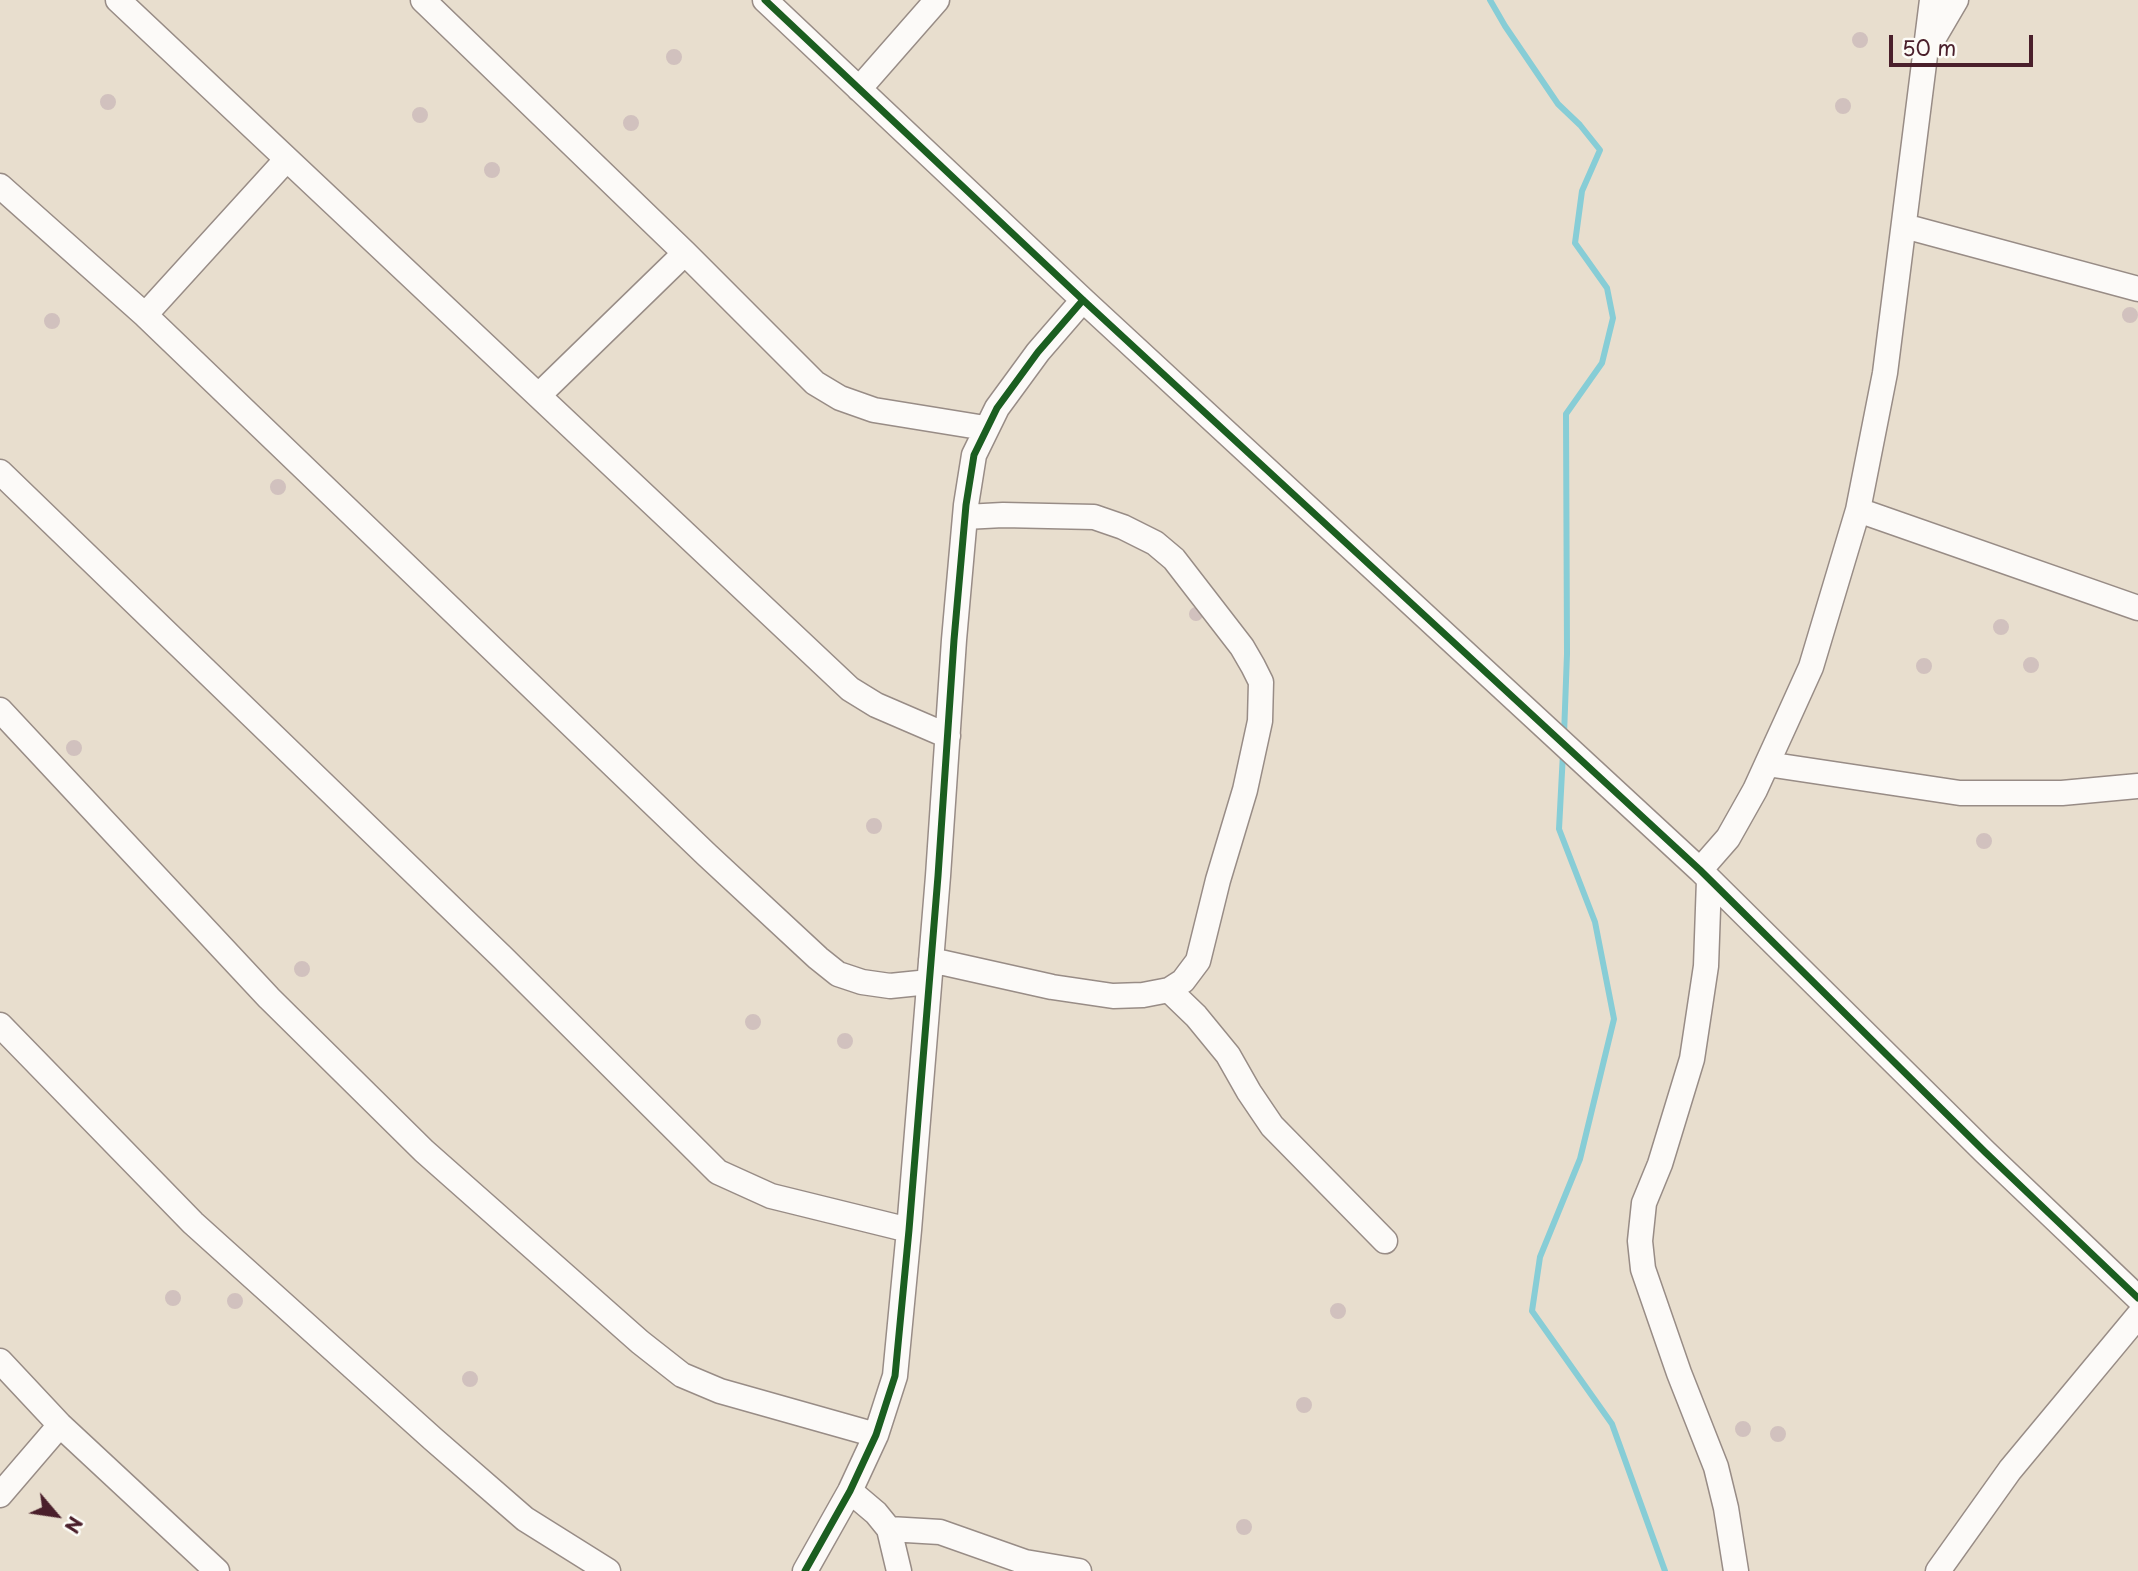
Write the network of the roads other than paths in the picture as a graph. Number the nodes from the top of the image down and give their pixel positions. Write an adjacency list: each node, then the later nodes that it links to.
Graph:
1 (118, 0): 9 (street)
2 (423, 0): 12 (street)
3 (765, 0): 8 (street)
4 (937, 0): 8 (street)
5 (1932, 0): 7 (street)
6 (1956, 0): 7 (street)
7 (1923, 57): 11 (street)
8 (859, 89): 14 (street)
9 (286, 160): 15 (street); 16 (street)
10 (0, 186): 15 (street)
11 (1904, 226): 13 (street); 19 (street)
12 (685, 253): 16 (street); 17 (street)
13 (2138, 289)
14 (1083, 300): 17 (street); 26 (street)
15 (145, 315): 27 (street)
16 (539, 395): 23 (street)
17 (985, 428): 20 (street)
18 (0, 472): 30 (street)
19 (1858, 510): 21 (street); 24 (street)
20 (965, 517): 23 (street); 28 (street)
21 (2138, 608)
22 (0, 710): 36 (street)
23 (948, 736): 27 (street)
24 (1767, 764): 25 (street); 26 (street)
25 (2138, 786)
26 (1704, 875): 32 (street); 45 (street)
27 (930, 971): 28 (street); 30 (street)
28 (1168, 990): 31 (street)
29 (0, 1025): 41 (street)
30 (909, 1230): 36 (street)
31 (1385, 1241)
32 (2138, 1298)
33 (2138, 1316): 46 (street)
34 (0, 1361): 35 (street)
35 (60, 1425): 38 (street); 40 (street)
36 (876, 1435): 37 (street)
37 (850, 1491): 39 (street); 42 (street)
38 (0, 1495)
39 (890, 1529): 43 (street); 44 (street)
40 (217, 1571)
41 (608, 1571)
42 (805, 1571)
43 (899, 1571)
44 (1079, 1571)
45 (1736, 1571)
46 (1938, 1571)

